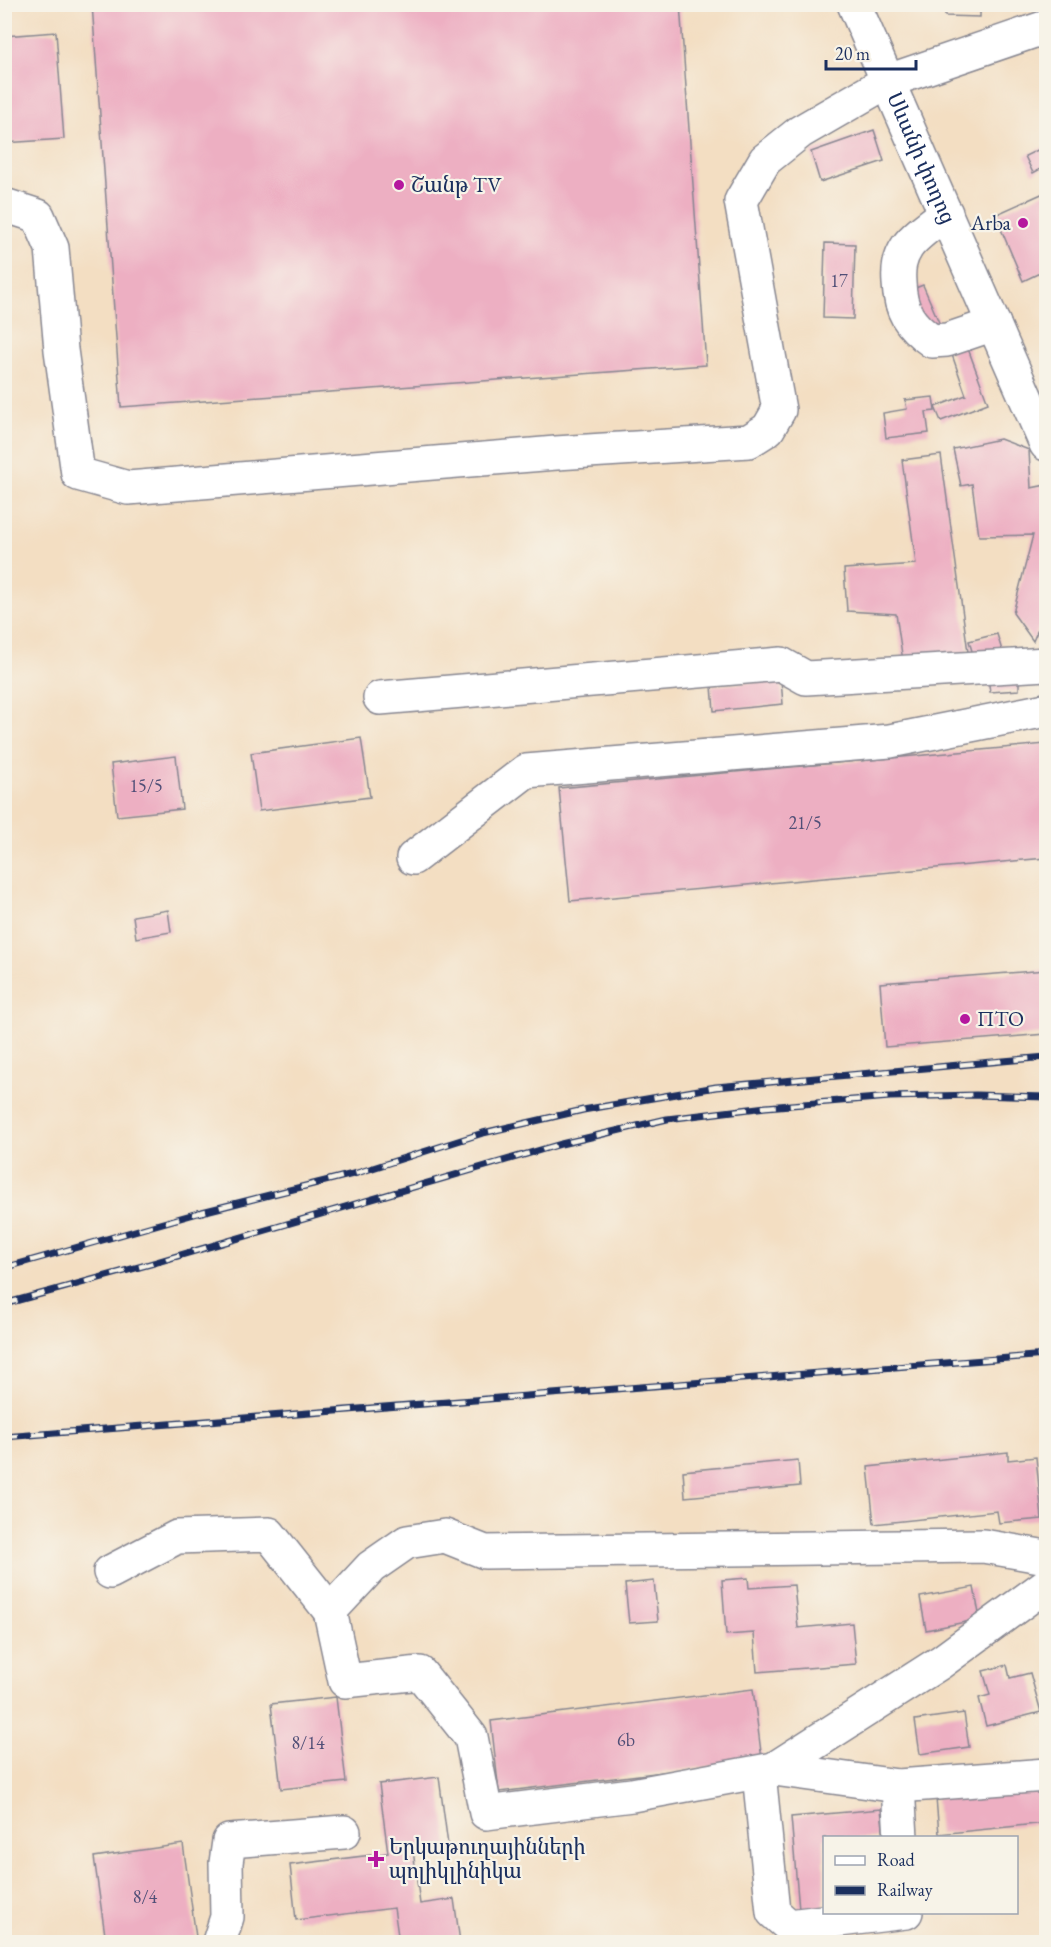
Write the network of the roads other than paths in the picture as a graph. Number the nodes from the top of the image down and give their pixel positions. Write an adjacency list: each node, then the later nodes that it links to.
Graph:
1 (854, 4): 3 (street, Սևանի փողոց)
2 (1047, 27): 3 (street)
3 (888, 81): 4 (street); 5 (street, Սևանի փողոց)
4 (4, 205)
5 (946, 213): 6 (street, Սևանի փողոց); 6 (street)
6 (994, 324): 7 (street, Սևանի փողոց)
7 (1047, 444)
8 (1047, 664): 9 (street)
9 (380, 698)
10 (1047, 710): 11 (street)
11 (413, 858)
12 (1047, 1557): 15 (street)
13 (110, 1572): 15 (street)
14 (1047, 1585): 16 (street)
15 (330, 1611): 16 (street)
16 (766, 1771): 18 (street); 21 (street)
17 (1047, 1775): 18 (street)
18 (898, 1786): 20 (street)
19 (344, 1832): 22 (street)
20 (901, 1836)
21 (889, 1914)
22 (219, 1942)

